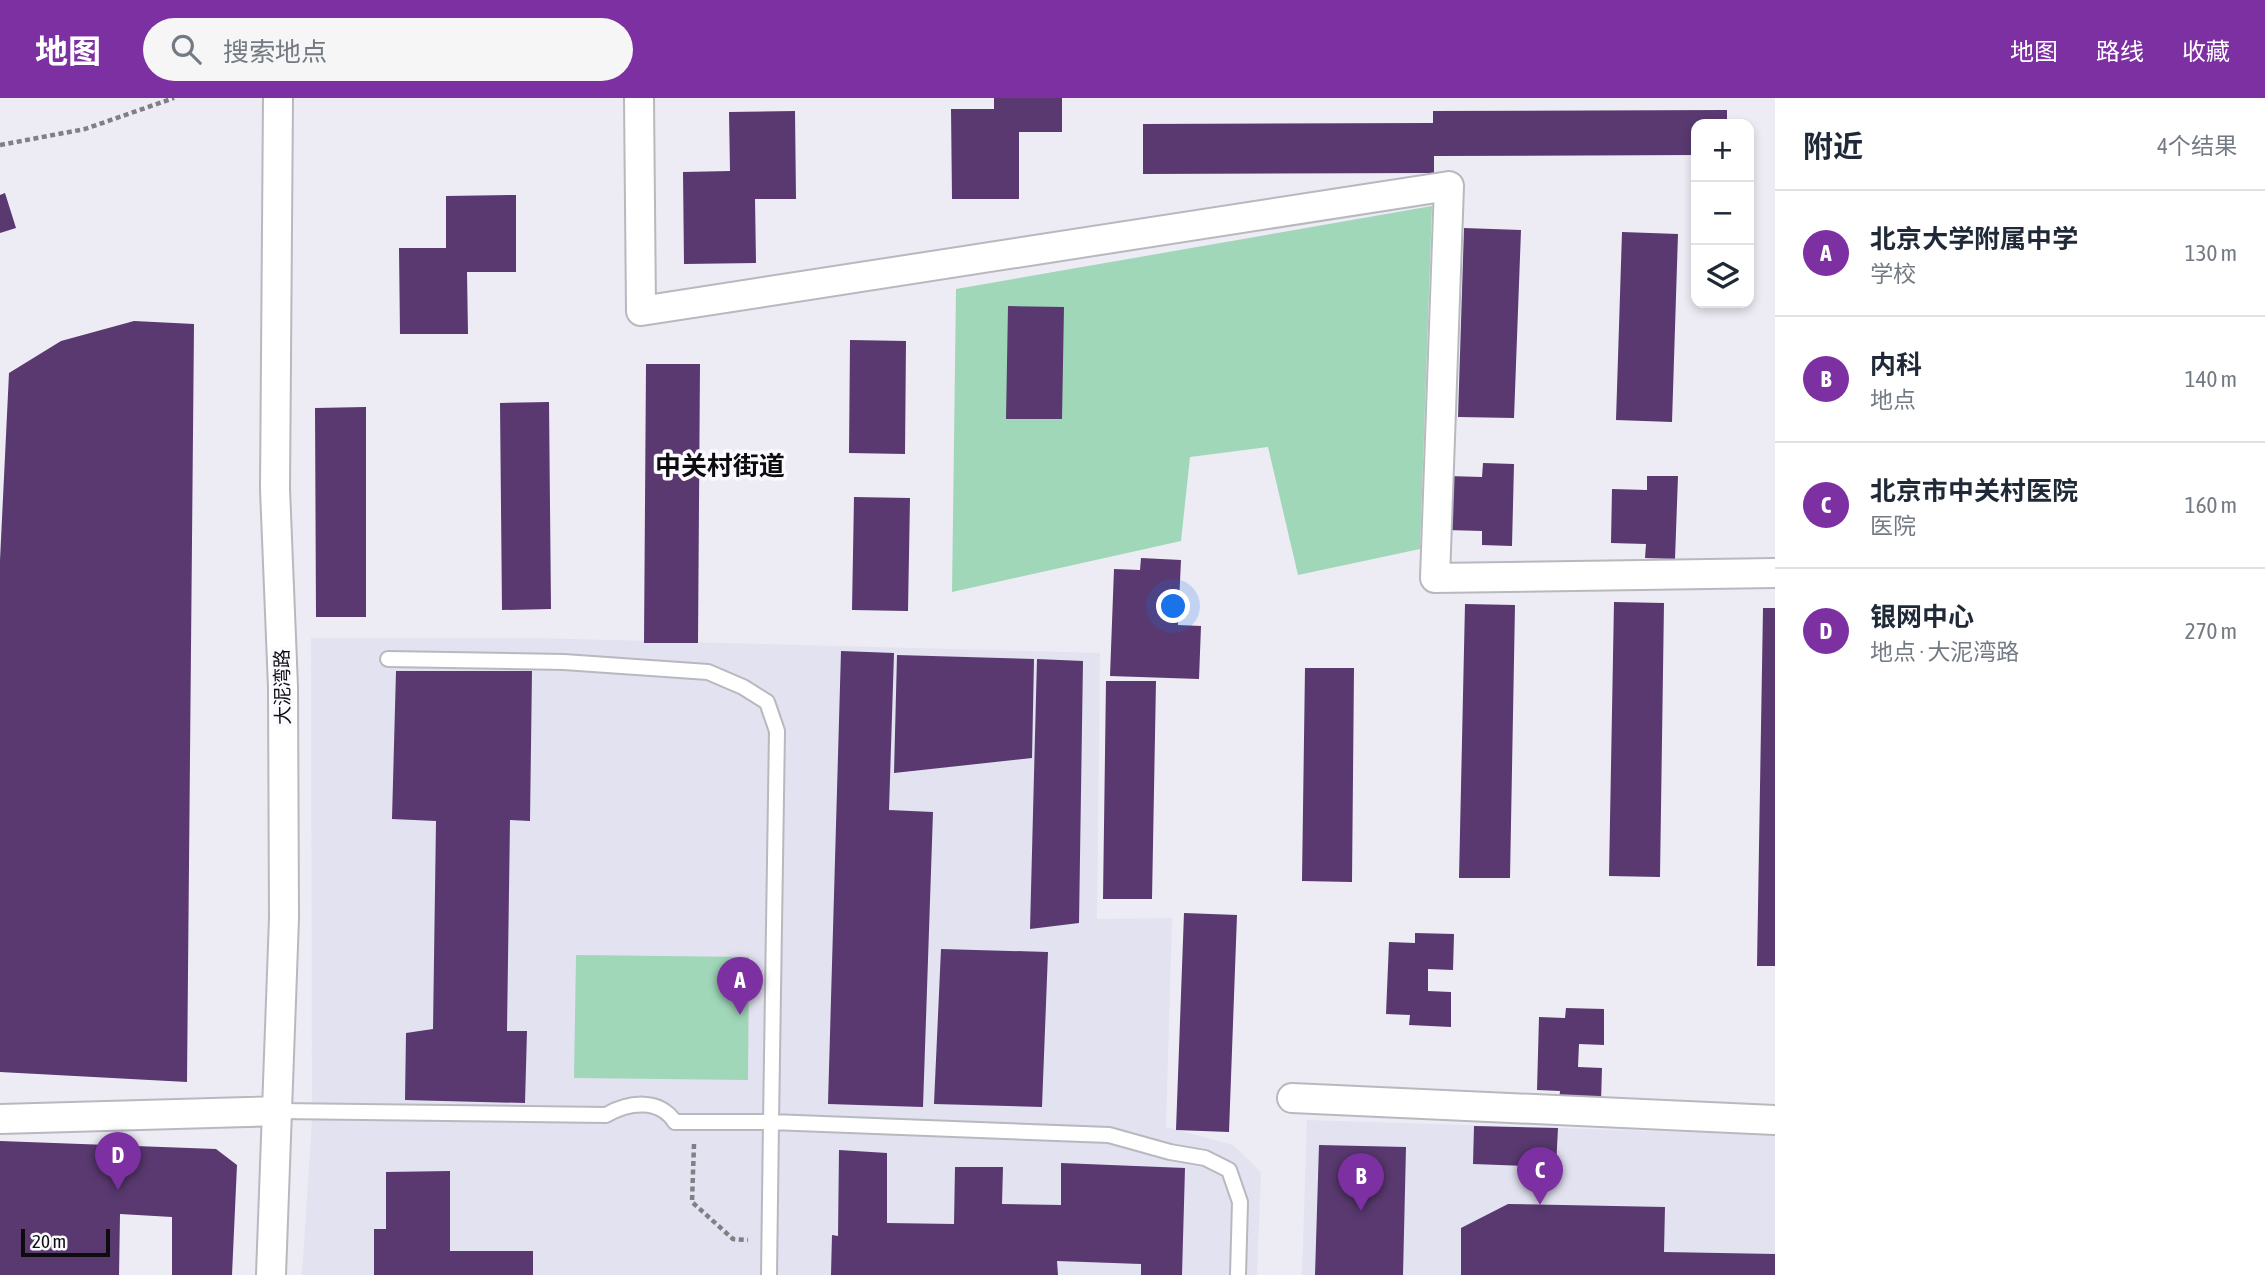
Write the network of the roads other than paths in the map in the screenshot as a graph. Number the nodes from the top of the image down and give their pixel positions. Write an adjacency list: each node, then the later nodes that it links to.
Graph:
1 (278, 98): 6 (street, 大泥湾路)
2 (639, 98): 3 (street)
3 (1775, 573)
4 (388, 659): 9 (lane)
5 (1292, 1098): 8 (street)
6 (278, 1111): 7 (street); 9 (lane); 10 (street, 大泥湾路)
7 (0, 1118)
8 (1775, 1120)
9 (771, 1122): 11 (lane); 12 (lane)
10 (271, 1275)
11 (769, 1275)
12 (1238, 1275)

